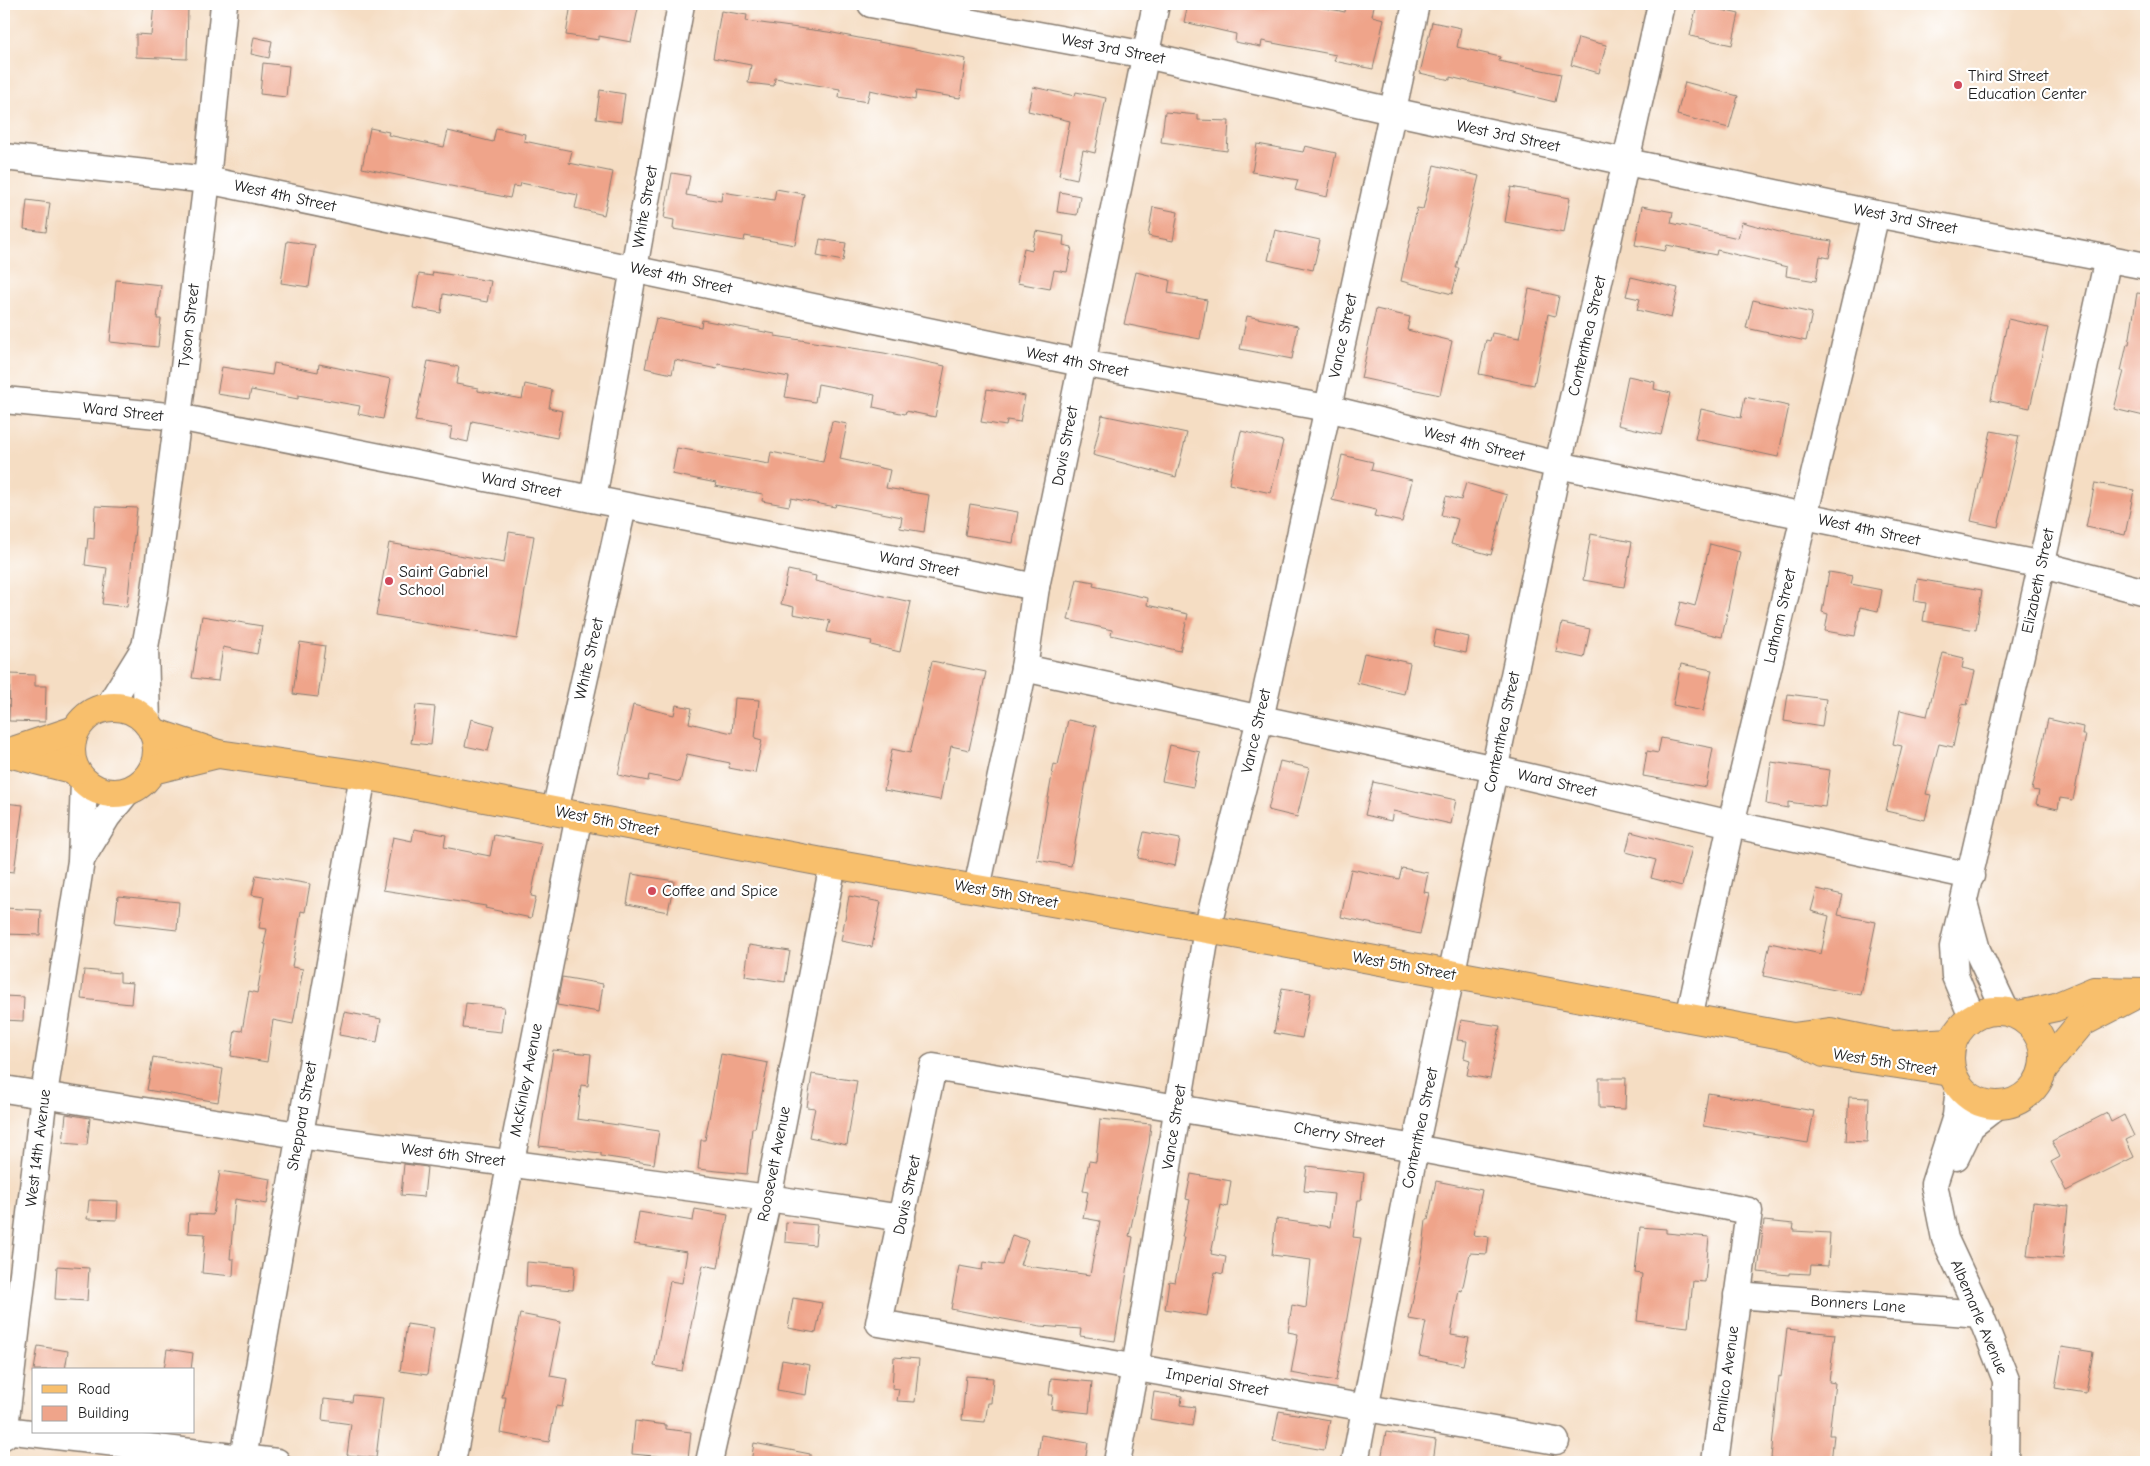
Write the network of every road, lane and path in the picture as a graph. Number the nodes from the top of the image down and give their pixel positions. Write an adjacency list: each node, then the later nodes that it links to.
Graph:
1 (224, 4): 11 (street, Tyson Street)
2 (681, 4): 15 (street, White Street)
3 (871, 4): 7 (street, West 3rd Street)
4 (1156, 4): 7 (street, Davis Street)
5 (1416, 4): 8 (street, Vance Street)
6 (1661, 4): 10 (street, Contenthea Street)
7 (1146, 55): 8 (street, West 3rd Street); 16 (street, Davis Street)
8 (1392, 112): 10 (street, West 3rd Street); 18 (street, Vance Street)
9 (4, 157): 11 (street, West 4th Street)
10 (1627, 162): 12 (street, West 3rd Street); 20 (street, Contenthea Street)
11 (207, 180): 15 (street, West 4th Street); 19 (street, Tyson Street)
12 (1876, 214): 13 (street, West 3rd Street); 23 (street, Latham Street)
13 (2108, 258): 14 (street, West 3rd Street); 24 (street, Elizabeth Street)
14 (2146, 266)
15 (634, 268): 16 (street, West 4th Street); 21 (street, White Street)
16 (1081, 363): 18 (street, West 4th Street); 25 (street, Davis Street)
17 (4, 400): 19 (street, Ward Street)
18 (1327, 408): 20 (street, West 4th Street); 30 (street, Vance Street)
19 (178, 417): 21 (street, Ward Street); 27 (street, Tyson Street)
20 (1558, 465): 23 (street, West 4th Street); 35 (street, Contenthea Street)
21 (593, 499): 22 (street, Ward Street)
22 (623, 507): 25 (street, Ward Street); 40 (street, White Street)
23 (1804, 517): 24 (street, West 4th Street); 41 (street, Latham Street)
24 (2042, 566): 26 (street, West 4th Street); 44 (street, Elizabeth Street)
25 (1036, 587): 28 (street, Davis Street)
26 (2146, 592)
27 (145, 647): 29 (street, Tyson Street); 31 (street, Tyson Street)
28 (1024, 668): 30 (street, Ward Street); 45 (street, Davis Street)
29 (108, 707): 31 (main road); 32 (main road)
30 (1260, 719): 35 (street, Ward Street); 47 (street, Vance Street)
31 (150, 727): 34 (main road, West 5th Street); 36 (main road)
32 (75, 730): 33 (main road); 38 (main road)
33 (7, 752): 38 (main road)
34 (218, 754): 36 (main road, West 5th Street); 37 (main road, West 5th Street)
35 (1495, 769): 41 (street, Ward Street); 48 (street, Contenthea Street)
36 (152, 770): 39 (main road)
37 (363, 775): 40 (main road, West 5th Street); 62 (street, Sheppard Street)
38 (80, 776): 39 (main road); 42 (street, West 14th Avenue)
39 (127, 792): 42 (street, West 14th Avenue)
40 (567, 813): 43 (main road, West 5th Street); 64 (street, McKinley Avenue)
41 (1731, 824): 44 (street, Ward Street); 52 (street, Latham Street)
42 (80, 861): 59 (street, West 14th Avenue)
43 (833, 864): 45 (main road, West 5th Street); 65 (street, Roosevelt Avenue)
44 (1971, 876): 46 (street, Elizabeth Street)
45 (977, 888): 47 (main road, West 5th Street)
46 (1965, 903): 50 (street, Elizabeth Street); 51 (street, Elizabeth Street)
47 (1207, 929): 48 (main road, West 5th Street); 61 (street, Vance Street)
48 (1452, 975): 52 (main road, West 5th Street); 63 (street, Contenthea Street)
49 (2143, 992): 50 (main road); 56 (main road)
50 (2012, 1013): 51 (main road); 56 (main road)
51 (1972, 1017): 54 (main road)
52 (1689, 1018): 53 (main road, West 5th Street)
53 (1793, 1037): 54 (main road, West 5th Street); 57 (main road, West 5th Street)
54 (1952, 1042): 57 (main road)
55 (933, 1067): 61 (street, Cherry Street); 67 (street, Davis Street)
56 (2043, 1069): 60 (main road)
57 (1955, 1079): 60 (main road); 66 (street, Albemarle Avenue)
58 (4, 1089): 59 (street, West 6th Street)
59 (44, 1094): 62 (street, West 6th Street); 73 (street, West 14th Avenue)
60 (1998, 1105): 66 (street)
61 (1178, 1107): 63 (street, Cherry Street); 71 (street, Vance Street)
62 (298, 1135): 64 (street, West 6th Street); 75 (street, Sheppard Street)
63 (1415, 1148): 68 (street, Cherry Street); 72 (street, Contenthea Street)
64 (510, 1162): 65 (street, West 6th Street); 77 (street, McKinley Avenue)
65 (768, 1198): 67 (street, West 6th Street); 78 (street, Roosevelt Avenue)
66 (1937, 1204): 69 (street, Albemarle Avenue)
67 (902, 1218): 70 (street, Davis Street)
68 (1737, 1295): 69 (street, Bonners Lane); 81 (street, Pamlico Avenue)
69 (1980, 1314): 82 (street, Albemarle Avenue)
70 (879, 1323): 71 (street, Imperial Street)
71 (1135, 1368): 72 (street, Imperial Street); 79 (street, Vance Street)
72 (1365, 1406): 74 (street, Imperial Street); 80 (street, Contenthea Street)
73 (4, 1433): 75 (street)
74 (1556, 1442)
75 (243, 1458): 76 (street)
76 (277, 1462)
77 (452, 1462)
78 (709, 1462)
79 (1117, 1462)
80 (1355, 1462)
81 (1714, 1462)
82 (2006, 1462)

